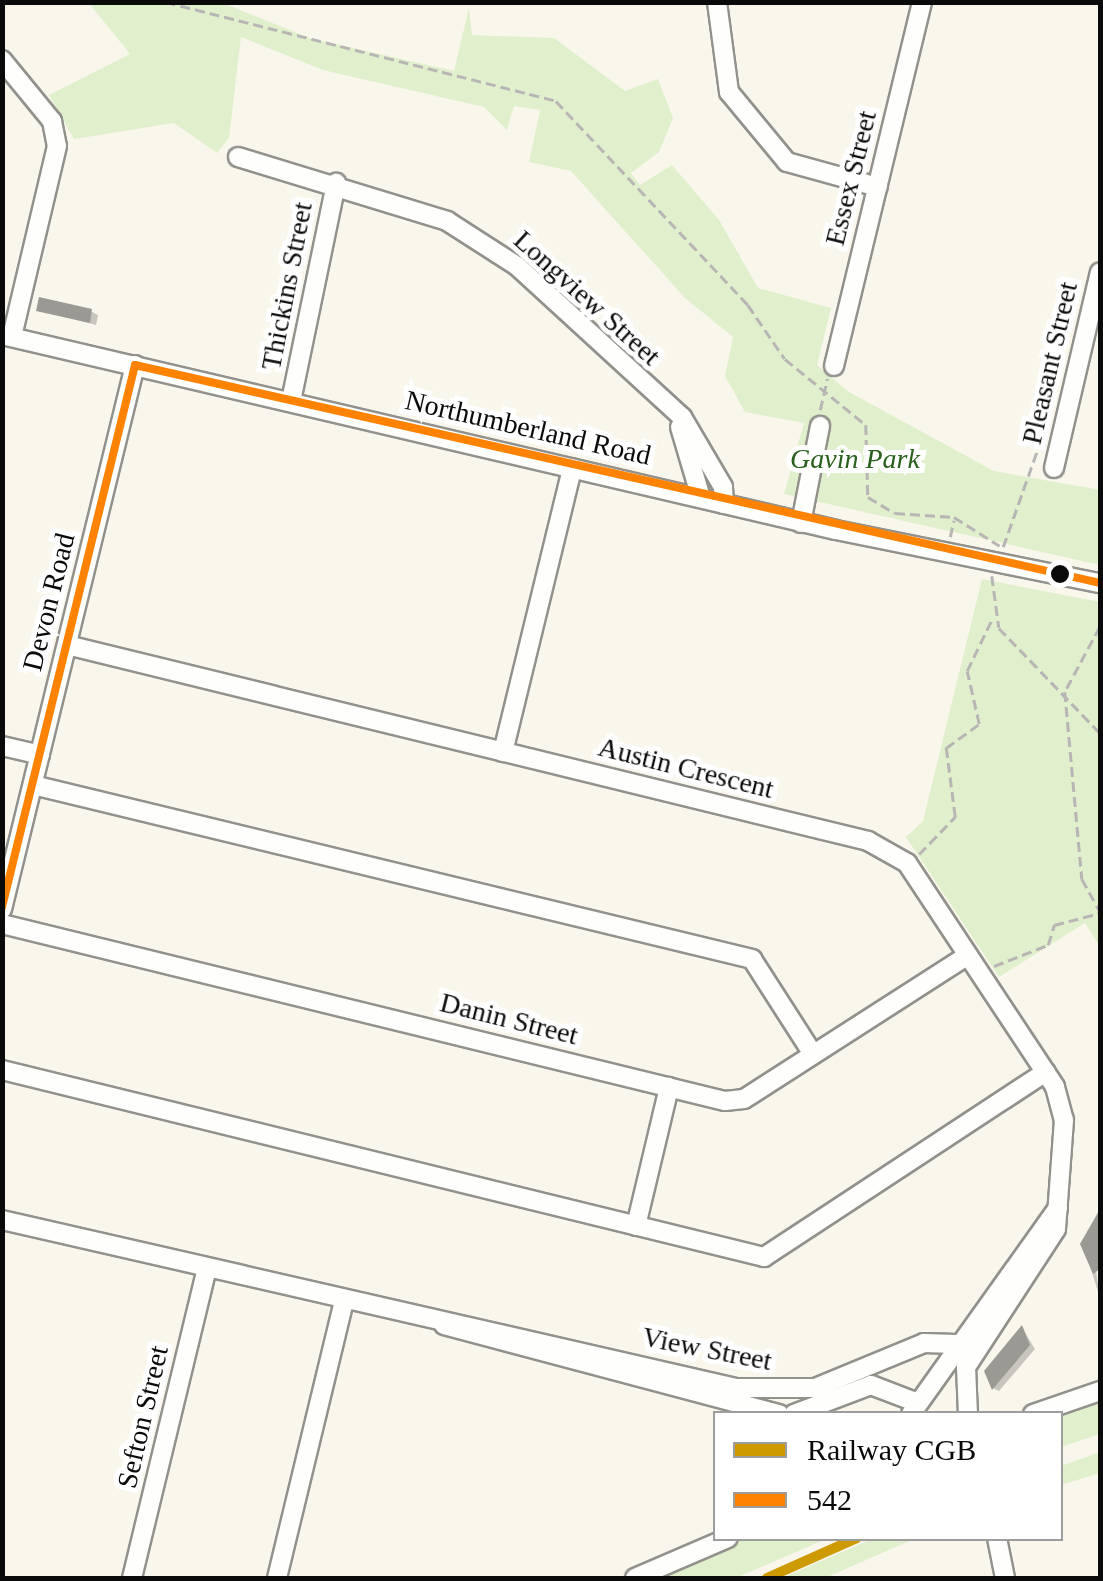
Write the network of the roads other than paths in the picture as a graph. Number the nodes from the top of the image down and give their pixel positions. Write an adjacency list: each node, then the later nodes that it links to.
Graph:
1 (717, 2): 6 (street)
2 (922, 2): 6 (street, Essex Street)
3 (2, 60): 9 (street)
4 (238, 157): 5 (street, Longview Street)
5 (336, 182): 12 (street, Thickins Street); 13 (street, Longview Street)
6 (878, 187): 11 (street, Essex Street)
7 (1100, 272): 8 (street, Pleasant Street)
8 (1094, 328): 16 (street, Pleasant Street)
9 (7, 336): 10 (street, Northumberland Road)
10 (134, 365): 12 (street, Northumberland Road); 21 (street, Devon Road)
11 (834, 366)
12 (291, 401): 15 (street, Northumberland Road)
13 (670, 409): 17 (street, Longview Street); 18 (street, Longview Street)
14 (820, 426): 19 (street)
15 (572, 468): 17 (street, Northumberland Road); 23 (street)
16 (1054, 468)
17 (701, 498): 18 (street, Northumberland Road)
18 (724, 504): 19 (street, Northumberland Road)
19 (801, 523): 20 (street, Northumberland Road)
20 (1100, 582)
21 (66, 646): 23 (street, Austin Crescent); 24 (street, Devon Road)
22 (2, 746): 24 (street)
23 (503, 752): 28 (street, Austin Crescent)
24 (40, 755): 25 (street, Devon Road)
25 (32, 785): 26 (street, Devon Road); 29 (street)
26 (2, 910)
27 (2, 924): 32 (street, Danin Street)
28 (968, 955): 29 (street, Danin Street); 31 (street, Austin Crescent)
29 (813, 1054): 32 (street, Danin Street)
30 (2, 1070): 35 (street)
31 (1046, 1072): 33 (street, Austin Crescent); 35 (street)
32 (670, 1087): 35 (street)
33 (1058, 1208): 39 (street); 44 (street, Austin Crescent)
34 (6, 1219): 36 (street, View Street)
35 (636, 1226)
36 (206, 1268): 37 (street, View Street); 48 (street, Sefton Street)
37 (344, 1302): 38 (street, View Street); 49 (street)
38 (444, 1325): 39 (street, View Street); 42 (street, View Street)
39 (956, 1344): 41 (street)
40 (1100, 1390): 45 (street)
41 (914, 1408): 43 (street)
42 (767, 1411)
43 (802, 1411)
44 (968, 1411)
45 (1041, 1411)
46 (721, 1541): 50 (street)
47 (998, 1541): 51 (street)
48 (132, 1578)
49 (277, 1578)
50 (634, 1578)
51 (1005, 1578)

